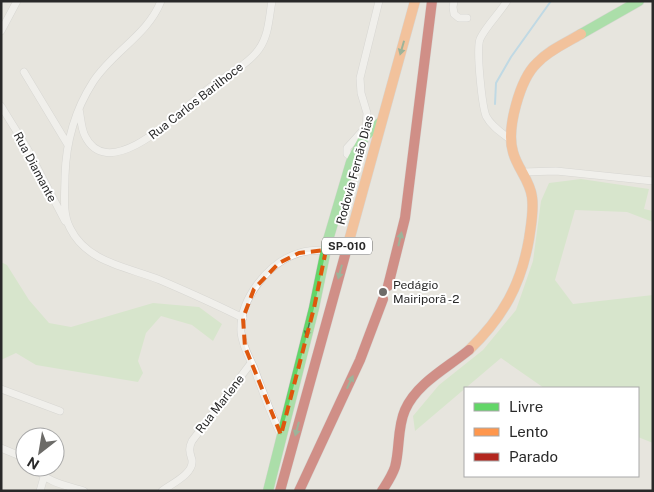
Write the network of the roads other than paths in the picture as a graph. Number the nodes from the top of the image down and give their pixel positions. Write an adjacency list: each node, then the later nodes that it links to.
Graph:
1 (17, 1): 11 (street)
2 (161, 1): 14 (street)
3 (272, 1): 14 (street, Rua Carlos Barilhoce)
4 (379, 1): 20 (street)
5 (415, 1): 16 (main road, Rodovia Fernão Dias / SP-010, one-way to 16)
6 (432, 1): 25 (main road, one-way to 6)
7 (454, 1): 10 (street)
8 (507, 1): 18 (street)
9 (639, 1): 18 (main road)
10 (467, 18)
11 (1, 31)
12 (24, 72): 19 (street)
13 (1, 106): 17 (street, Rua Diamante)
14 (79, 108): 19 (street)
15 (1, 118): 17 (street)
16 (381, 122): 20 (main road); 39 (main road, Rodovia Fernão Dias / SP-010, one-way to 39)
17 (14, 128): 23 (street, Rua Diamante)
18 (510, 140): 21 (main road)
19 (68, 144): 23 (street)
20 (353, 158): 24 (main road)
21 (523, 172): 22 (street); 41 (main road)
22 (653, 181)
23 (70, 228): 27 (street, Rua Diamante)
24 (326, 250): 27 (street); 31 (main road, one-way to 31)
25 (388, 286)
26 (383, 300): 40 (main road, one-way to 26)
27 (243, 318): 28 (street)
28 (251, 363): 31 (street); 37 (street, Rua Marlene)
29 (1, 389): 30 (street)
30 (60, 411)
31 (281, 435): 38 (main road)
32 (1, 448): 33 (street)
33 (15, 454)
34 (44, 478): 35 (street); 36 (street)
35 (40, 491)
36 (84, 491)
37 (162, 491)
38 (268, 491)
39 (280, 491)
40 (299, 491)
41 (382, 491)

